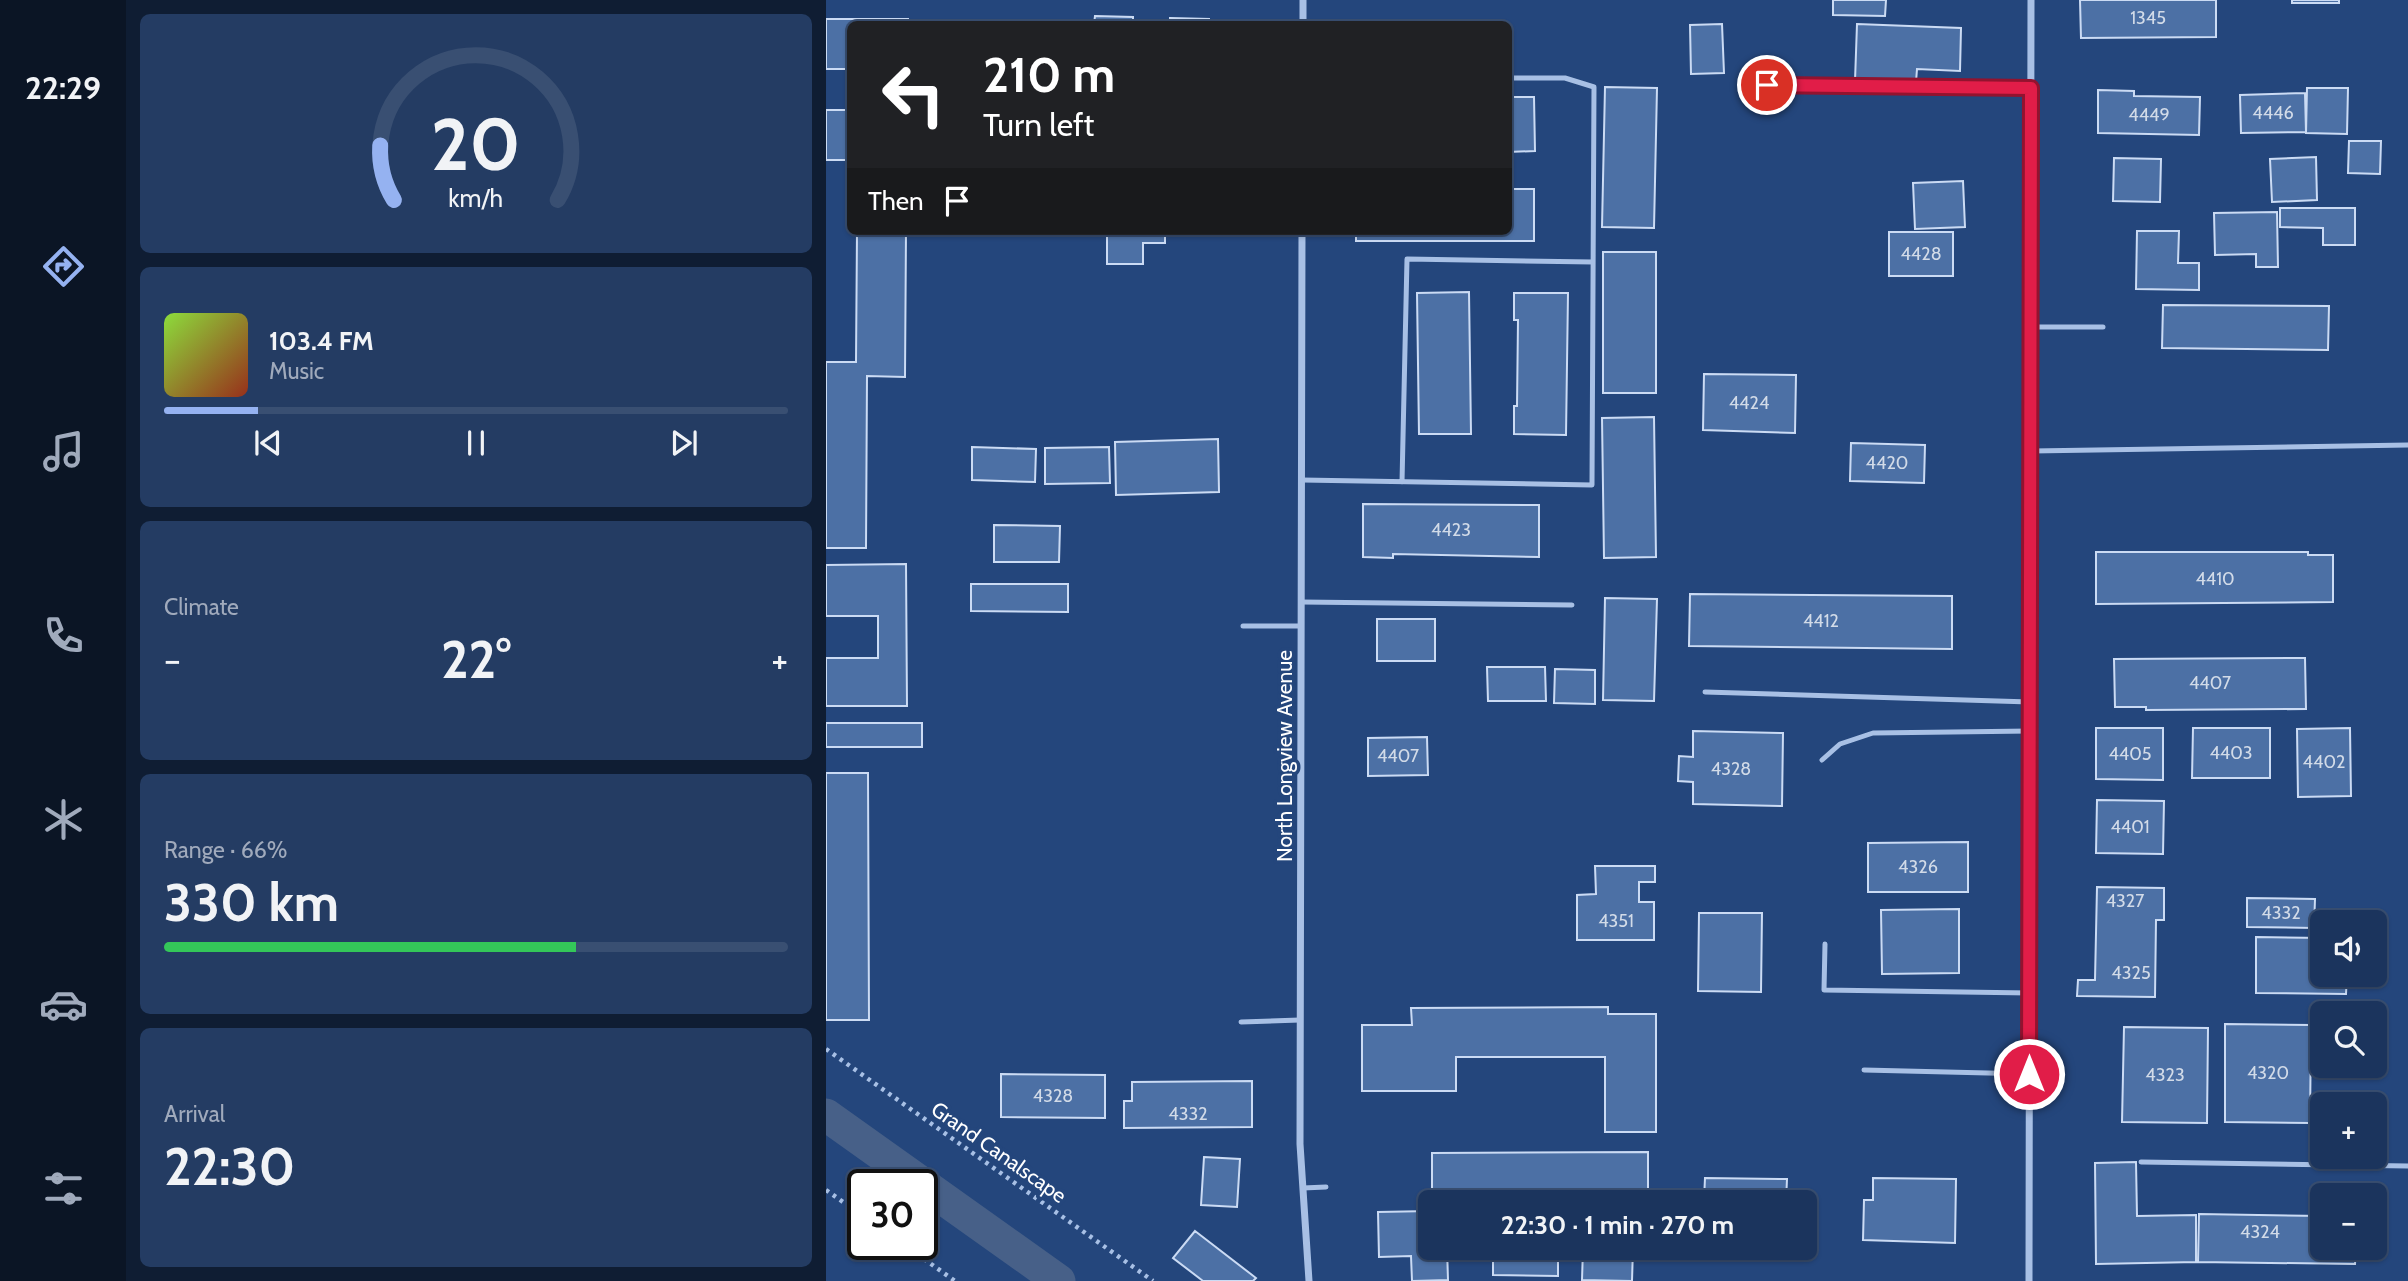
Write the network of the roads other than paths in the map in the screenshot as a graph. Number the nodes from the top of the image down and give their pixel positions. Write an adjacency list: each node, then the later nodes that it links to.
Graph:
1 (1303, 0): 3 (street)
2 (2031, 0): 6 (street)
3 (1303, 21)
4 (1512, 78): 8 (lane)
5 (1741, 85): 6 (lane)
6 (2031, 88): 9 (street)
7 (1302, 235): 13 (street, North Longview Avenue)
8 (1593, 262): 14 (lane); 14 (lane)
9 (2031, 327): 10 (lane); 12 (street)
10 (2103, 327)
11 (2408, 445): 12 (lane)
12 (2031, 451): 20 (street)
13 (1302, 480): 14 (lane); 15 (street, North Longview Avenue)
14 (1402, 482)
15 (1301, 602): 16 (lane); 18 (street, North Longview Avenue)
16 (1572, 605)
17 (1243, 626): 18 (lane)
18 (1301, 626): 25 (street, North Longview Avenue)
19 (1705, 692): 20 (lane)
20 (2030, 702): 21 (street)
21 (2030, 731): 22 (lane); 24 (street)
22 (1822, 760)
23 (1825, 944): 24 (lane)
24 (2030, 993): 28 (street)
25 (1300, 1020): 26 (lane); 32 (street, North Longview Avenue)
26 (1241, 1021)
27 (1864, 1070): 28 (lane)
28 (2029, 1074): 34 (street)
29 (2141, 1162): 30 (lane)
30 (2408, 1166)
31 (1326, 1187): 32 (lane)
32 (1303, 1188): 33 (street, North Longview Avenue)
33 (1309, 1281)
34 (2029, 1281)

